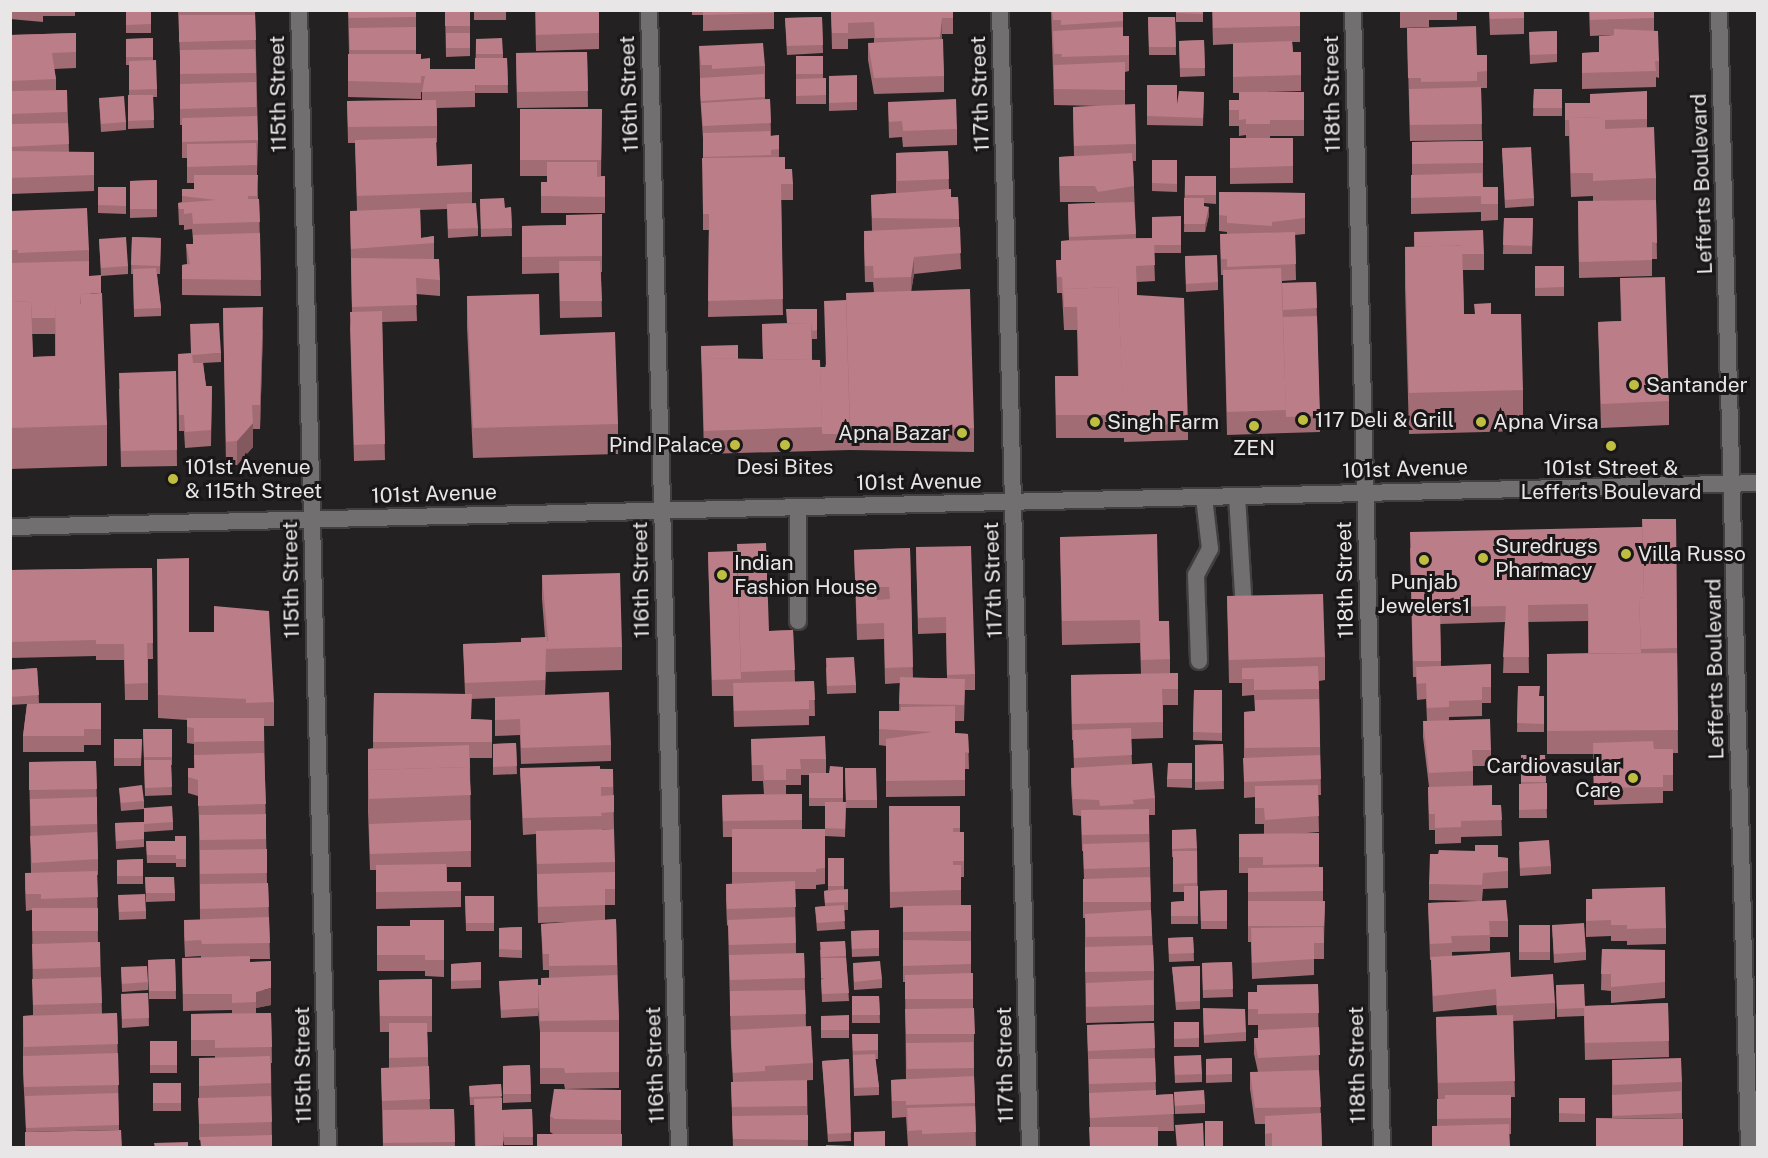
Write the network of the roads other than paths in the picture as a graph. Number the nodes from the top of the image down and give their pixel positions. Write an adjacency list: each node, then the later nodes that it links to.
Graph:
1 (299, 10): 14 (street, 115th Street)
2 (649, 10): 13 (street, 116th Street)
3 (1000, 10): 11 (street, 117th Street)
4 (1353, 10): 8 (street, 118th Street)
5 (1719, 10): 6 (street, Lefferts Boulevard)
6 (1733, 483): 7 (street, 101st Avenue); 8 (street, 101st Avenue); 23 (street, Lefferts Boulevard)
7 (1758, 483)
8 (1365, 492): 9 (street, 101st Avenue); 22 (street, 118th Street)
9 (1237, 496): 10 (street, 101st Avenue); 16 (street)
10 (1204, 497): 11 (street, 101st Avenue); 18 (street)
11 (1013, 502): 12 (street, 101st Avenue); 21 (street, 117th Street)
12 (798, 507): 13 (street, 101st Avenue); 17 (street)
13 (662, 511): 14 (street, 101st Avenue); 20 (street, 116th Street)
14 (312, 520): 15 (street, 101st Avenue); 19 (street, 115th Street)
15 (10, 527)
16 (1243, 595)
17 (798, 621)
18 (1199, 661)
19 (328, 1148)
20 (679, 1148)
21 (1030, 1148)
22 (1382, 1148)
23 (1749, 1148)

